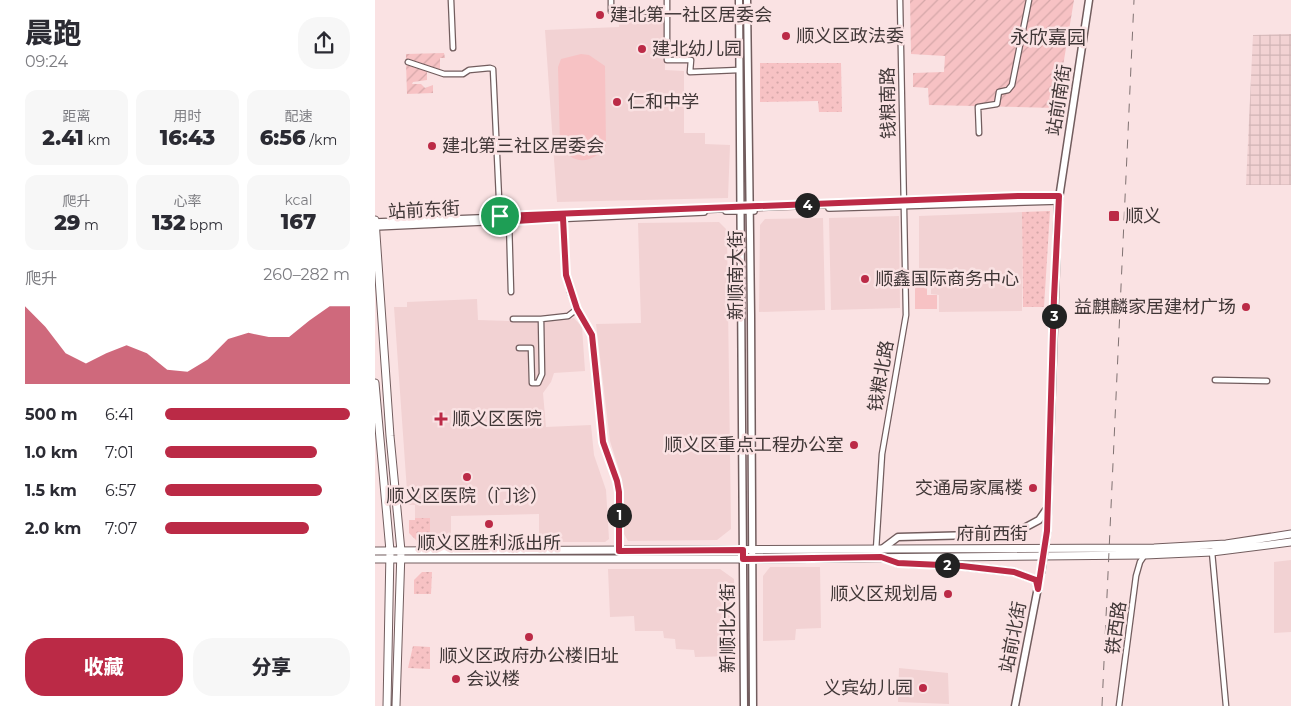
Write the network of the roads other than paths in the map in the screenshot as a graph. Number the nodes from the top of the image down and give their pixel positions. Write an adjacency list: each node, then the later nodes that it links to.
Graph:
1 (451, 0): 10 (street)
2 (611, 0): 9 (street)
3 (667, 0): 9 (street)
4 (739, 0): 12 (main road, 新顺南大街)
5 (747, 0): 16 (main road, 新顺南大街)
6 (900, 0): 15 (street, 钱粮南路)
7 (1029, 0): 13 (street)
8 (1089, 0): 14 (main road, 站前南街)
9 (667, 12): 12 (street)
10 (453, 48)
11 (408, 62): 18 (street)
12 (739, 70): 16 (main road, 新顺南大街)
13 (979, 133)
14 (1059, 200): 15 (street); 29 (main road)
15 (903, 203): 16 (street); 37 (street, 钱粮北路)
16 (745, 209): 17 (street, 站前东街); 18 (street, 站前东街); 32 (main road, 新顺南大街); 33 (main road, 新顺南大街)
17 (563, 218): 19 (street, 站前东街); 22 (street)
18 (500, 219): 19 (street, 站前东街); 20 (street, 站前东街)
19 (509, 221): 21 (street)
20 (375, 224): 39 (main road)
21 (511, 292)
22 (577, 309): 24 (street); 35 (street)
23 (513, 319): 24 (street)
24 (541, 319): 25 (street)
25 (519, 348)
26 (1215, 380): 27 (street)
27 (1267, 381)
28 (375, 383): 38 (main road)
29 (1048, 504): 37 (main road); 44 (main road, 站前北街, bridge)
30 (1291, 534): 37 (main road, 府前西街)
31 (1291, 542): 36 (main road, 府前西街)
32 (743, 550): 33 (main road, 府前西街); 35 (main road, 府前西街); 42 (main road, 新顺北大街)
33 (753, 550): 37 (main road, 府前西街); 43 (main road, 新顺北大街)
34 (375, 551): 38 (main road)
35 (619, 551): 39 (main road, 府前西街)
36 (1211, 552): 40 (main road, 府前西街); 51 (street)
37 (879, 553): 40 (main road, 府前西街); 43 (main road, 府前西街); 44 (main road)
38 (390, 555): 39 (main road); 41 (main road); 45 (main road)
39 (401, 555): 42 (main road, 府前西街); 46 (main road)
40 (1145, 555): 50 (street, 铁西路)
41 (375, 559)
42 (743, 559): 43 (main road, 府前西街); 47 (main road, 新顺北大街)
43 (753, 559): 48 (main road, 新顺北大街)
44 (1038, 589): 49 (main road, 站前北街)
45 (387, 706)
46 (396, 706)
47 (744, 706)
48 (753, 706)
49 (1015, 706)
50 (1119, 706)
51 (1226, 706)

